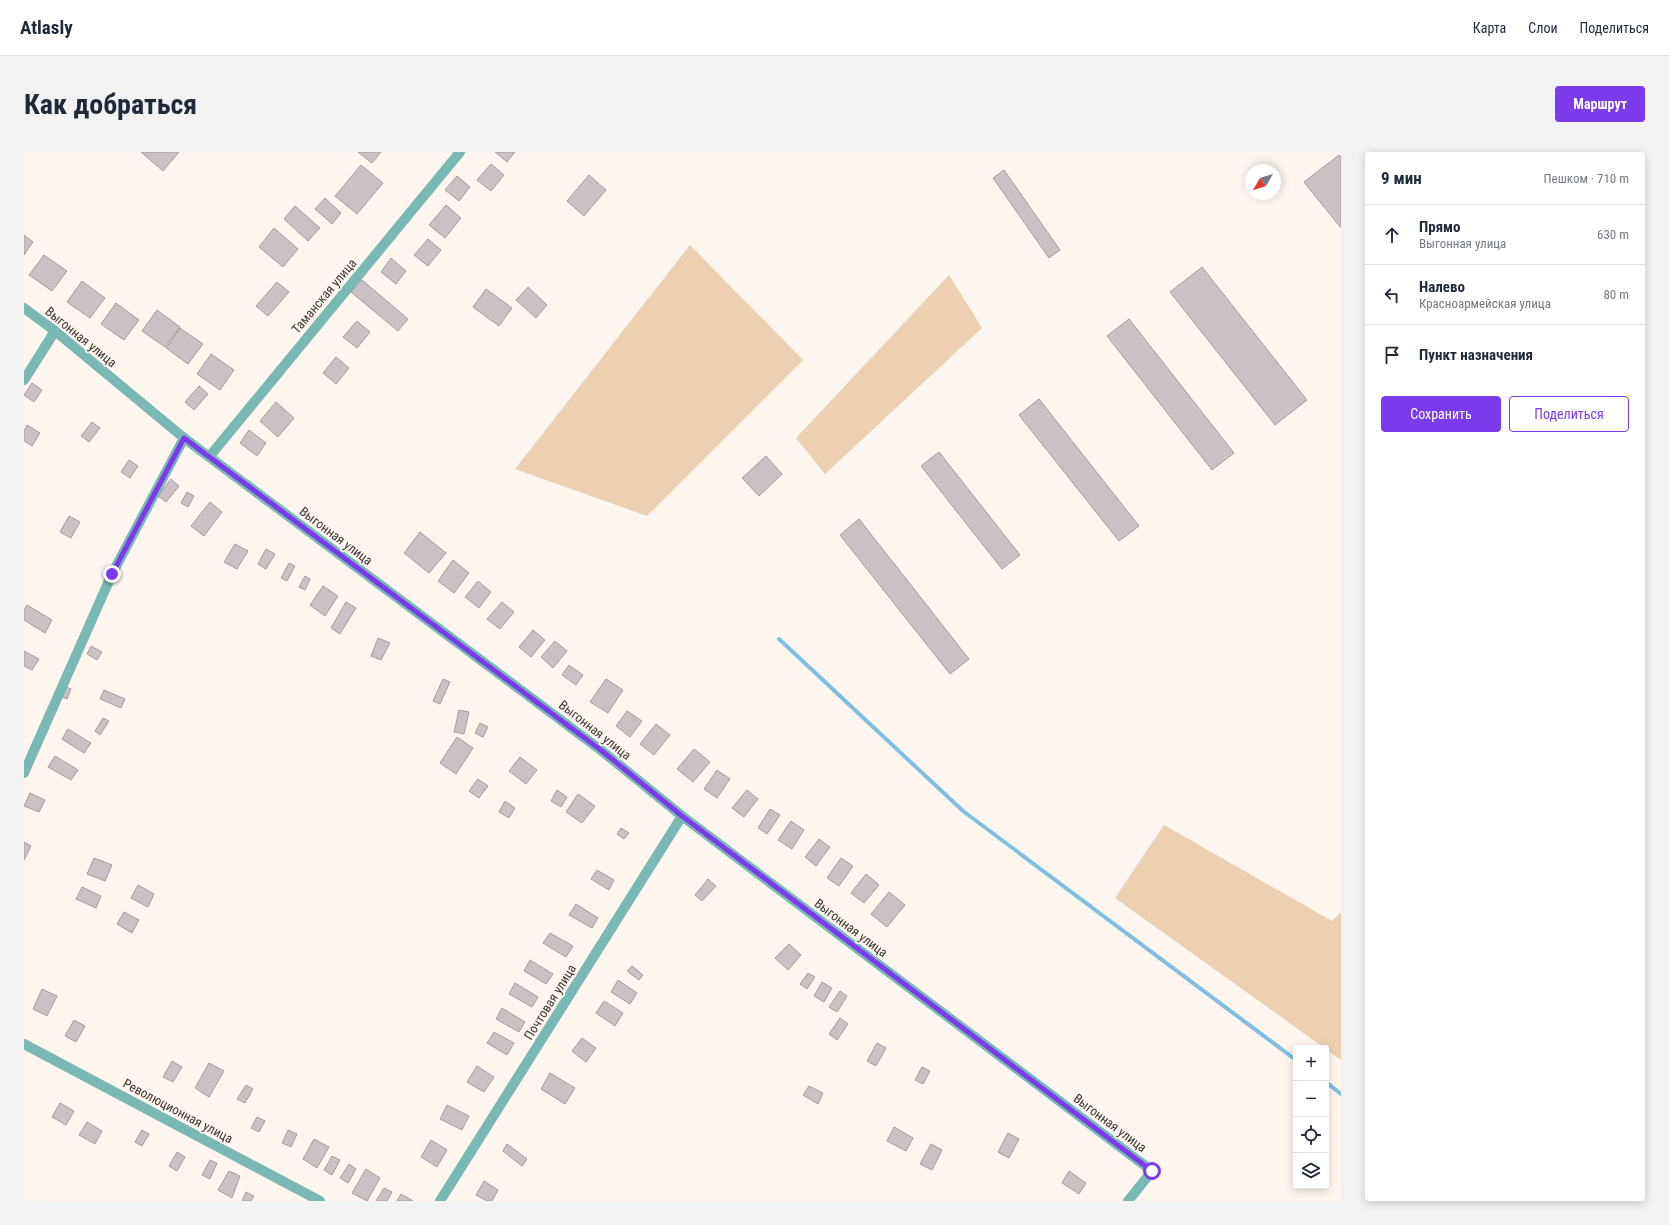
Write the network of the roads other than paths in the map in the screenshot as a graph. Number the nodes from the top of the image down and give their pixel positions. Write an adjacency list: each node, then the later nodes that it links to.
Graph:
1 (460, 152): 6 (street, Таманская улица)
2 (24, 308): 3 (street, Выгонная улица)
3 (55, 331): 4 (street); 5 (street, Выгонная улица)
4 (24, 380)
5 (184, 438): 6 (street, Выгонная улица); 7 (street)
6 (209, 457): 8 (street, Выгонная улица)
7 (24, 773)
8 (682, 816): 11 (street, Почтовая улица); 12 (street, Выгонная улица)
9 (24, 1044): 10 (street, Революционная улица)
10 (320, 1201)
11 (440, 1201)
12 (1128, 1201)

